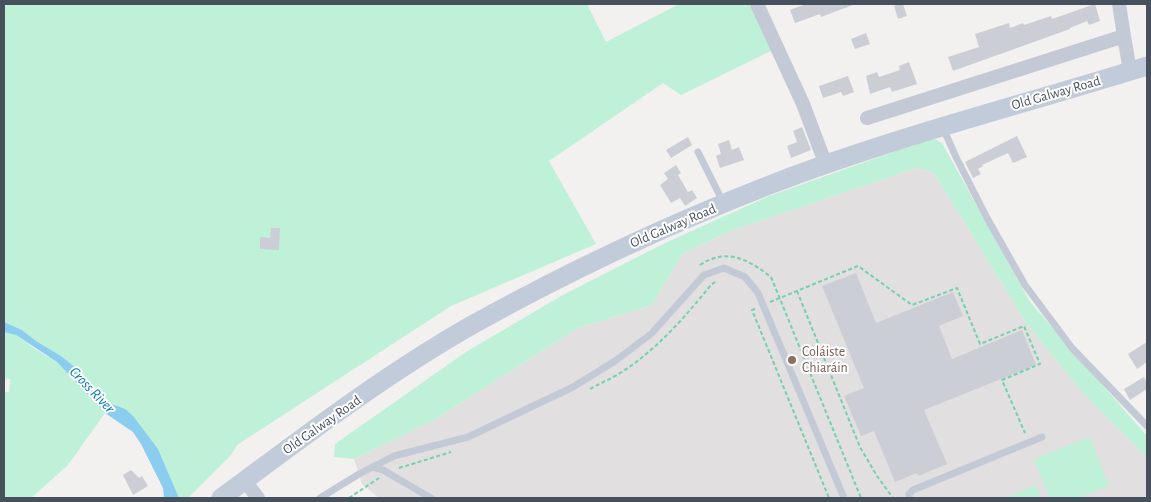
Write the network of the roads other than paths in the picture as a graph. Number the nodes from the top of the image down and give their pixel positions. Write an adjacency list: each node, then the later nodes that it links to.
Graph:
1 (757, 4): 8 (street)
2 (1118, 4): 3 (street)
3 (1124, 36): 4 (street); 5 (street)
4 (1139, 69): 6 (main road, Old Galway Road)
5 (867, 118)
6 (943, 127): 8 (main road, Old Galway Road); 10 (lane)
7 (698, 152): 9 (lane)
8 (826, 165): 9 (main road, Old Galway Road)
9 (724, 204): 13 (main road, Old Galway Road)
10 (1146, 424)
11 (1042, 437): 19 (lane)
12 (372, 467): 16 (lane); 17 (lane); 18 (lane)
13 (245, 481): 14 (main road, Old Galway Road); 15 (street)
14 (221, 498)
15 (258, 498)
16 (320, 498)
17 (431, 498)
18 (844, 498)
19 (909, 498)

